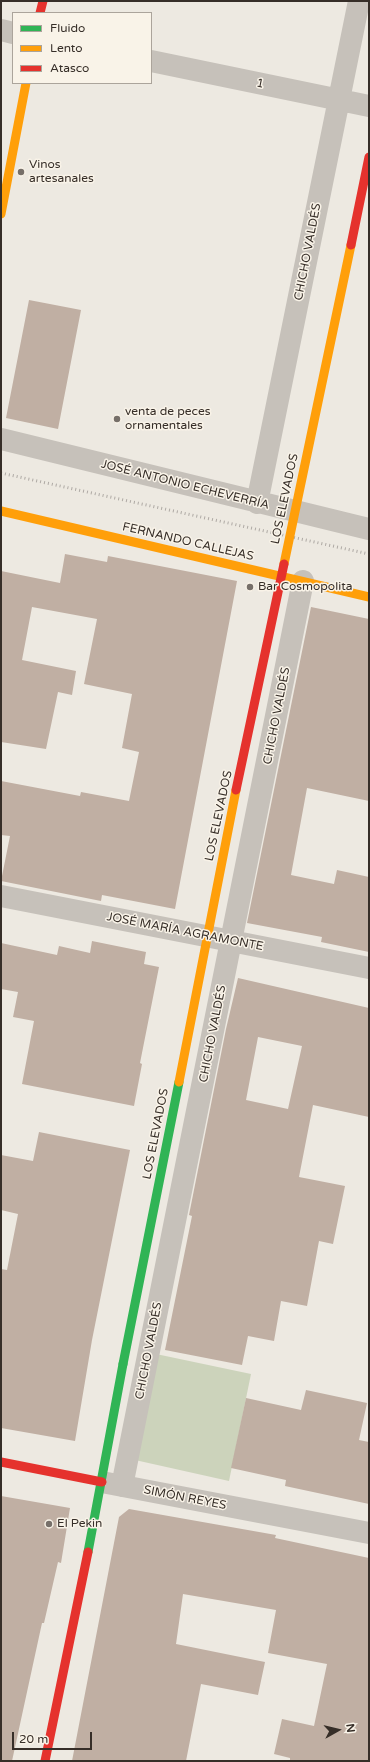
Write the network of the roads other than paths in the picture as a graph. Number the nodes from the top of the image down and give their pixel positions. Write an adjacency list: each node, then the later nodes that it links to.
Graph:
1 (43, 1): 3 (main road)
2 (359, 1): 8 (street, CHICHO VALDÉS)
3 (40, 12)
4 (1, 30): 5 (street)
5 (12, 33)
6 (152, 61): 8 (street, 1)
7 (26, 84): 11 (main road)
8 (339, 100): 9 (street, 1); 13 (street, CHICHO VALDÉS)
9 (369, 106)
10 (369, 157): 22 (main road, LOS ELEVADOS, bridge)
11 (1, 214)
12 (1, 439): 13 (street, JOSÉ ANTONIO ECHEVERRÍA)
13 (257, 503): 15 (street, JOSÉ ANTONIO ECHEVERRÍA)
14 (1, 511): 16 (main road, FERNANDO CALLEJAS)
15 (369, 529)
16 (303, 581): 17 (main road, FERNANDO CALLEJAS); 19 (street, CHICHO VALDÉS)
17 (369, 596)
18 (1, 896): 19 (street, JOSÉ MARÍA AGRAMONTE)
19 (232, 941): 20 (street, JOSÉ MARÍA AGRAMONTE); 22 (street, CHICHO VALDÉS)
20 (369, 968)
21 (1, 1462): 22 (main road, SIMÓN REYES)
22 (112, 1484): 23 (street, SIMÓN REYES); 24 (main road, LOS ELEVADOS)
23 (369, 1533)
24 (45, 1761)

